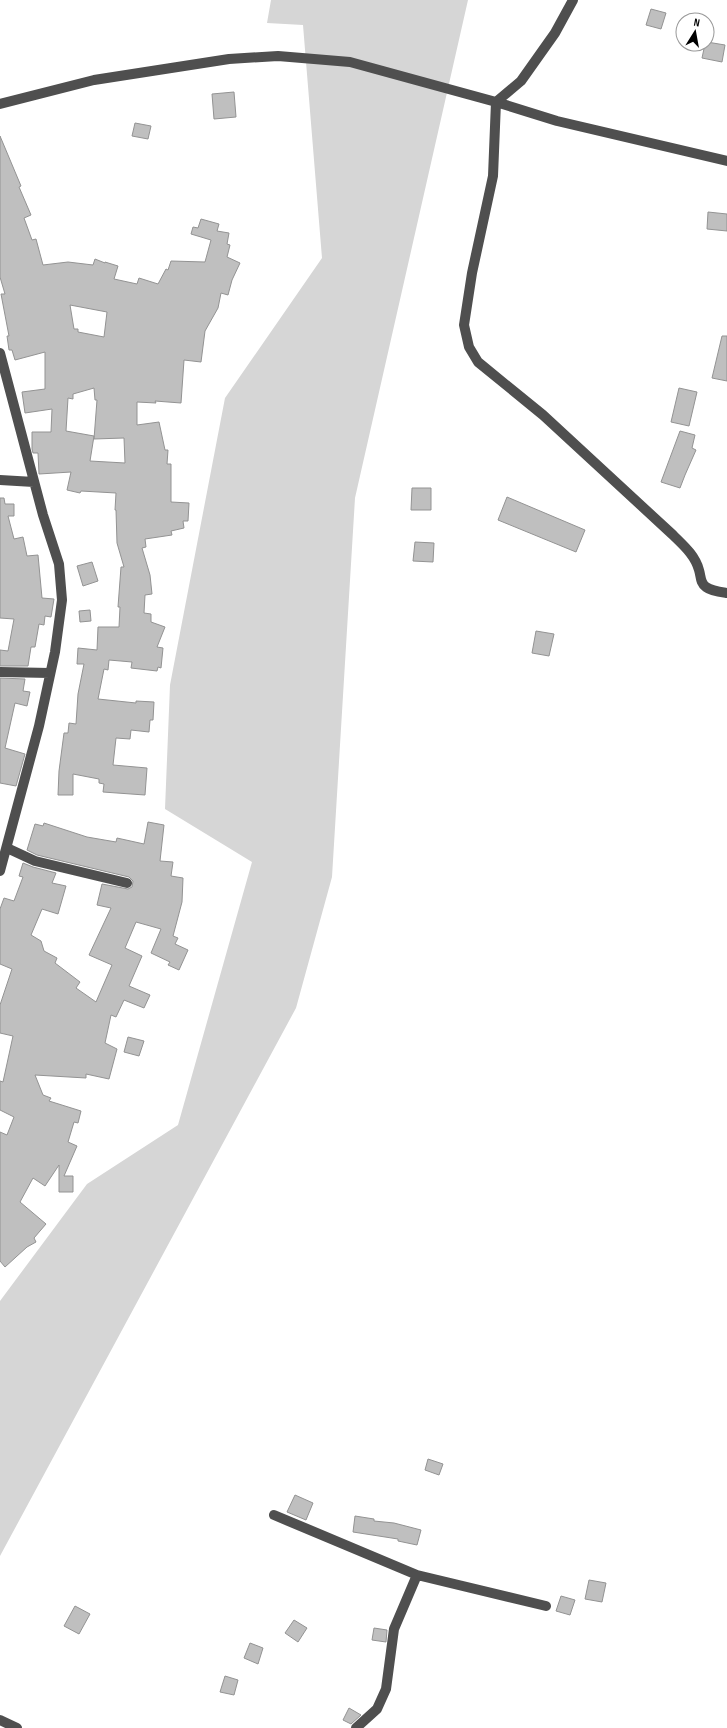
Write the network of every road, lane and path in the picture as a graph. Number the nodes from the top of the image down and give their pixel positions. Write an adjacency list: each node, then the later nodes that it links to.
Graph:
1 (572, 0): 2 (street)
2 (496, 102): 3 (street); 4 (street); 8 (street)
3 (0, 104)
4 (727, 161)
5 (0, 353): 7 (street)
6 (0, 480): 7 (street)
7 (34, 482): 10 (street)
8 (727, 593)
9 (0, 672): 10 (street)
10 (50, 673): 11 (street)
11 (7, 848): 12 (street); 13 (street)
12 (0, 871)
13 (127, 883)
14 (274, 1515): 15 (street)
15 (417, 1576): 16 (street); 19 (street)
16 (546, 1606)
17 (0, 1720): 18 (street)
18 (17, 1728)
19 (356, 1728)

